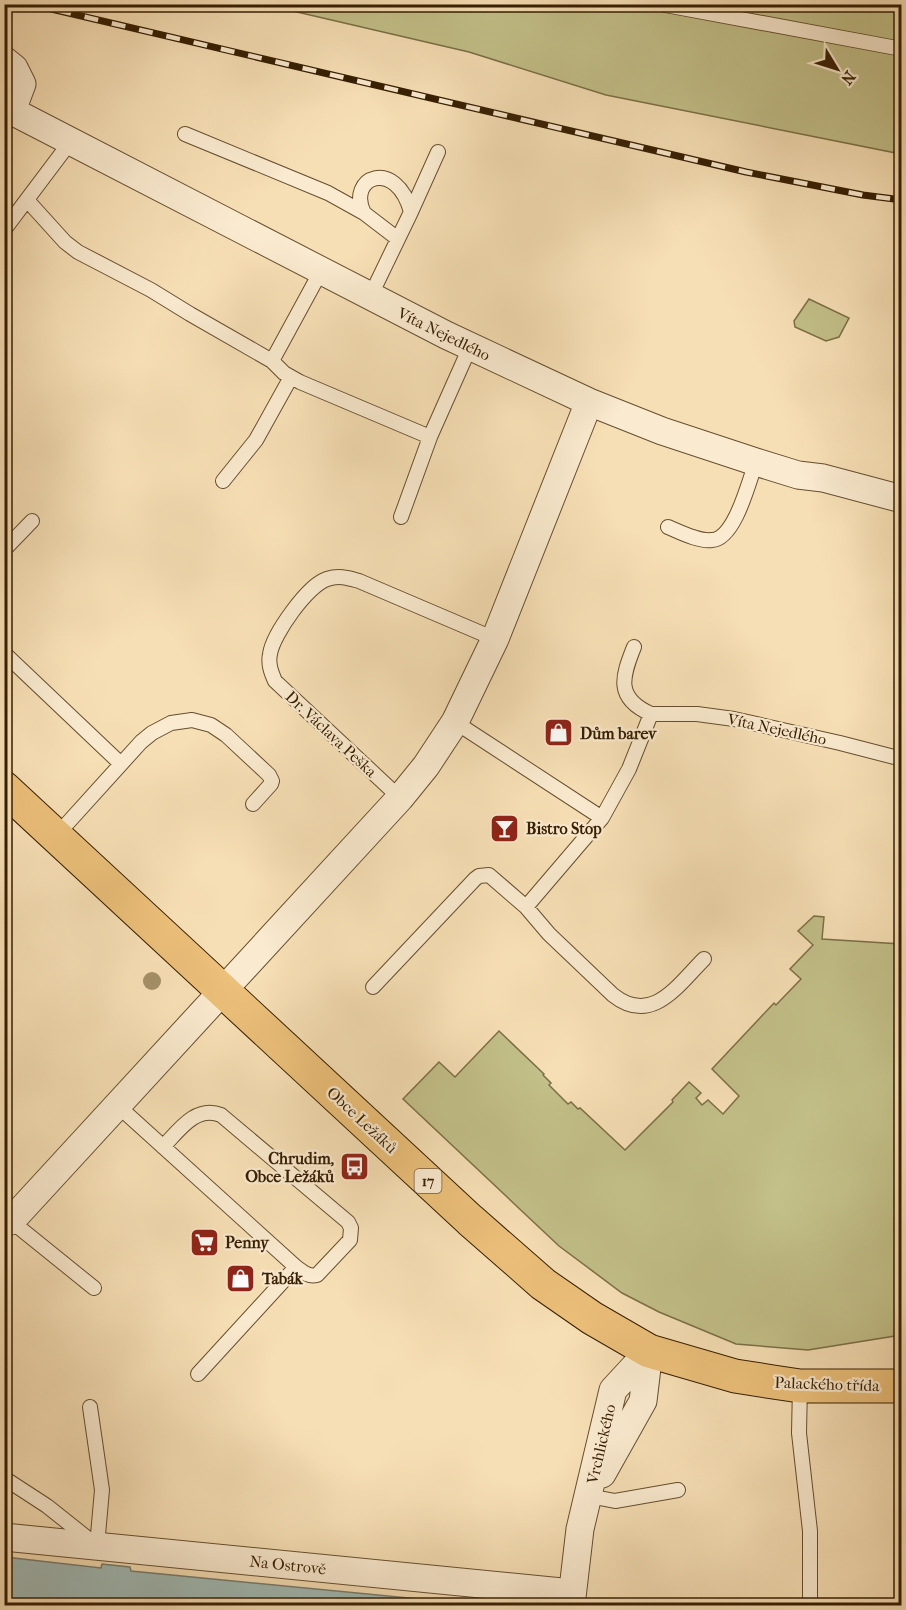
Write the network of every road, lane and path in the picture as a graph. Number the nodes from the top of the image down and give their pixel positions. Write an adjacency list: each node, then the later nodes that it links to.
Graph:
1 (660, 4): 2 (lane)
2 (902, 49)
3 (4, 60): 4 (street)
4 (7, 112): 6 (street, Víta Nejedlého)
5 (185, 134): 10 (lane)
6 (71, 141): 8 (lane); 13 (street, Víta Nejedlého)
7 (438, 152): 9 (lane)
8 (27, 200): 11 (lane); 16 (lane)
9 (411, 212): 10 (lane); 12 (lane)
10 (364, 213): 12 (lane)
11 (4, 230)
12 (398, 239): 14 (lane)
13 (321, 271): 14 (street, Víta Nejedlého); 16 (lane)
14 (370, 297): 15 (street, Víta Nejedlého)
15 (470, 347): 18 (street, Víta Nejedlého); 19 (lane)
16 (272, 361): 17 (lane)
17 (291, 377): 19 (lane); 21 (lane)
18 (589, 402): 20 (street, Víta Nejedlého); 27 (street)
19 (430, 437): 23 (lane)
20 (756, 462): 22 (street, Víta Nejedlého); 25 (lane)
21 (223, 481)
22 (902, 499)
23 (401, 517)
24 (32, 521): 26 (lane)
25 (668, 527)
26 (4, 550)
27 (495, 639): 31 (street); 35 (lane, Dr. Václava Peška)
28 (634, 647): 30 (lane)
29 (4, 653): 33 (lane)
30 (651, 714): 32 (lane, Víta Nejedlého); 37 (lane)
31 (455, 722): 35 (street); 37 (lane)
32 (902, 759)
33 (121, 764): 36 (lane); 38 (lane)
34 (4, 788): 38 (main road, Obce Ležáků / 17)
35 (400, 798): 42 (street)
36 (253, 804)
37 (602, 818): 39 (lane)
38 (55, 837): 42 (main road, Obce Ležáků / 17)
39 (526, 907): 40 (lane); 41 (lane)
40 (704, 959)
41 (373, 987)
42 (222, 991): 43 (street); 48 (main road, Obce Ležáků / 17)
43 (117, 1105): 44 (lane); 45 (street)
44 (163, 1147): 46 (lane); 46 (lane)
45 (8, 1224): 47 (lane)
46 (296, 1267): 49 (lane)
47 (94, 1288)
48 (649, 1351): 50 (main road, Palackého třída / 17); 57 (street, Vrchlického)
49 (198, 1374)
50 (800, 1386): 51 (main road, Palackého třída / 17); 61 (lane)
51 (902, 1386)
52 (90, 1407): 59 (lane)
53 (4, 1478): 55 (lane)
54 (4, 1487): 55 (lane)
55 (22, 1489): 59 (lane)
56 (678, 1490): 57 (lane)
57 (589, 1496): 60 (street, Vrchlického)
58 (4, 1537): 59 (street, Na Ostrově)
59 (97, 1546): 60 (street, Na Ostrově)
60 (572, 1599)
61 (810, 1605)

